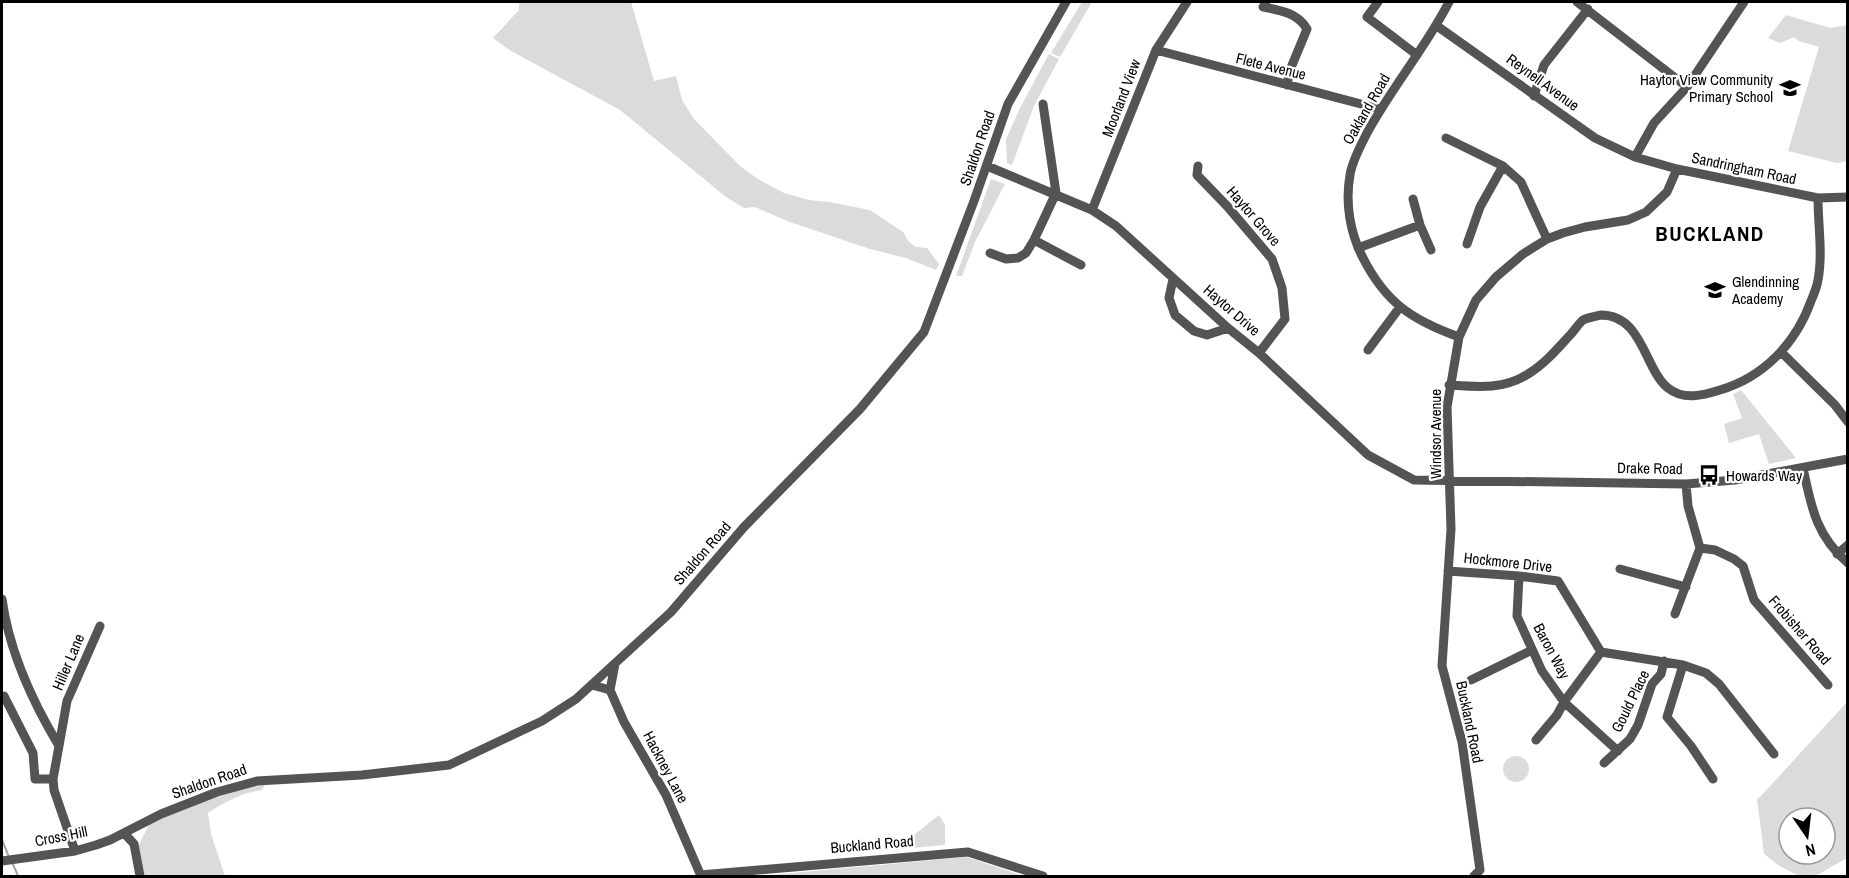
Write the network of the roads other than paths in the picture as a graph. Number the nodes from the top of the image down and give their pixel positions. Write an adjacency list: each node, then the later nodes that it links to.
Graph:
1 (1066, 2): 19 (street, Shaldon Road)
2 (1187, 2): 10 (street, Moorland View)
3 (1266, 2): 12 (street)
4 (1378, 2): 11 (street)
5 (1449, 2): 9 (street, Oakland Road)
6 (1577, 2): 8 (street)
7 (1744, 2): 13 (street)
8 (1588, 9): 13 (street); 14 (street)
9 (1437, 26): 11 (street, Oakland Road); 14 (street, Reynell Avenue)
10 (1156, 50): 12 (street, Flete Avenue); 27 (street, Moorland View)
11 (1417, 54): 16 (street, Oakland Road)
12 (1287, 85): 16 (street, Flete Avenue)
13 (1687, 87): 18 (street)
14 (1534, 96): 18 (street, Reynell Avenue)
15 (1043, 104): 23 (street)
16 (1380, 109): 32 (street, Oakland Road)
17 (1446, 138): 21 (street)
18 (1635, 158): 22 (street, Sandringham Road)
19 (987, 166): 23 (street, Haytor Drive); 63 (street, Shaldon Road)
20 (1198, 166): 42 (street, Haytor Grove)
21 (1503, 166): 30 (street); 31 (street)
22 (1677, 169): 25 (street, Sandringham Road); 30 (street, Windsor Avenue)
23 (1056, 193): 27 (street, Haytor Drive); 29 (street)
24 (1848, 197): 25 (street, Sandringham Road)
25 (1818, 198): 41 (street)
26 (1413, 199): 28 (street)
27 (1092, 210): 36 (street, Haytor Drive)
28 (1420, 225): 32 (street); 33 (street)
29 (1034, 240): 34 (street); 35 (street)
30 (1546, 240): 39 (street, Windsor Avenue)
31 (1467, 244)
32 (1358, 249): 37 (street, Oakland Road)
33 (1431, 250)
34 (990, 253)
35 (1081, 265)
36 (1173, 279): 38 (street, Haytor Drive); 38 (street)
37 (1400, 307): 39 (street, Oakland Road); 40 (street)
38 (1228, 328): 42 (street, Haytor Drive)
39 (1459, 337): 43 (street, Windsor Avenue)
40 (1368, 350)
41 (1780, 352): 43 (street); 44 (street)
42 (1258, 353): 47 (street, Haytor Drive)
43 (1449, 385): 47 (street, Windsor Avenue)
44 (1848, 422)
45 (1848, 459): 46 (street, Drake Road)
46 (1803, 468): 48 (street, Drake Road); 51 (street)
47 (1450, 482): 48 (street, Drake Road); 54 (street, Windsor Avenue)
48 (1686, 484): 50 (street)
49 (1848, 545): 51 (street)
50 (1700, 548): 56 (street); 67 (street, Frobisher Road)
51 (1837, 554): 52 (street)
52 (1848, 563)
53 (1620, 569): 56 (street)
54 (1448, 572): 55 (street, Hockmore Drive); 86 (street, Buckland Road)
55 (1519, 576): 60 (street, Baron Way); 61 (street, Hockmore Drive)
56 (1686, 587): 58 (street)
57 (2, 599): 72 (street)
58 (1674, 614)
59 (100, 626): 72 (street, Hiller Lane)
60 (1532, 650): 65 (street); 70 (street, Baron Way)
61 (1600, 651): 62 (street); 70 (street)
62 (1664, 662): 64 (street); 73 (street, Gould Place)
63 (615, 664): 66 (street, Shaldon Road); 68 (street)
64 (1683, 665): 74 (street); 76 (street)
65 (1471, 680)
66 (592, 685): 68 (street); 78 (street, Shaldon Road)
67 (1828, 685)
68 (610, 690): 84 (street, Hackney Lane)
69 (4, 696): 77 (street)
70 (1564, 702): 71 (street); 73 (street, Gould Place)
71 (1536, 740)
72 (59, 746): 77 (street, Hiller Lane)
73 (1618, 751): 75 (street, Gould Place)
74 (1774, 754)
75 (1604, 763)
76 (1713, 779)
77 (53, 780): 81 (street)
78 (146, 822): 79 (street, Shaldon Road); 80 (street)
79 (124, 833): 80 (street); 81 (street, Cross Hill)
80 (134, 844): 83 (street)
81 (75, 851): 82 (street, Cross Hill)
82 (3, 861)
83 (140, 876)
84 (700, 876): 85 (street, Buckland Road)
85 (1043, 876)
86 (1474, 876)

